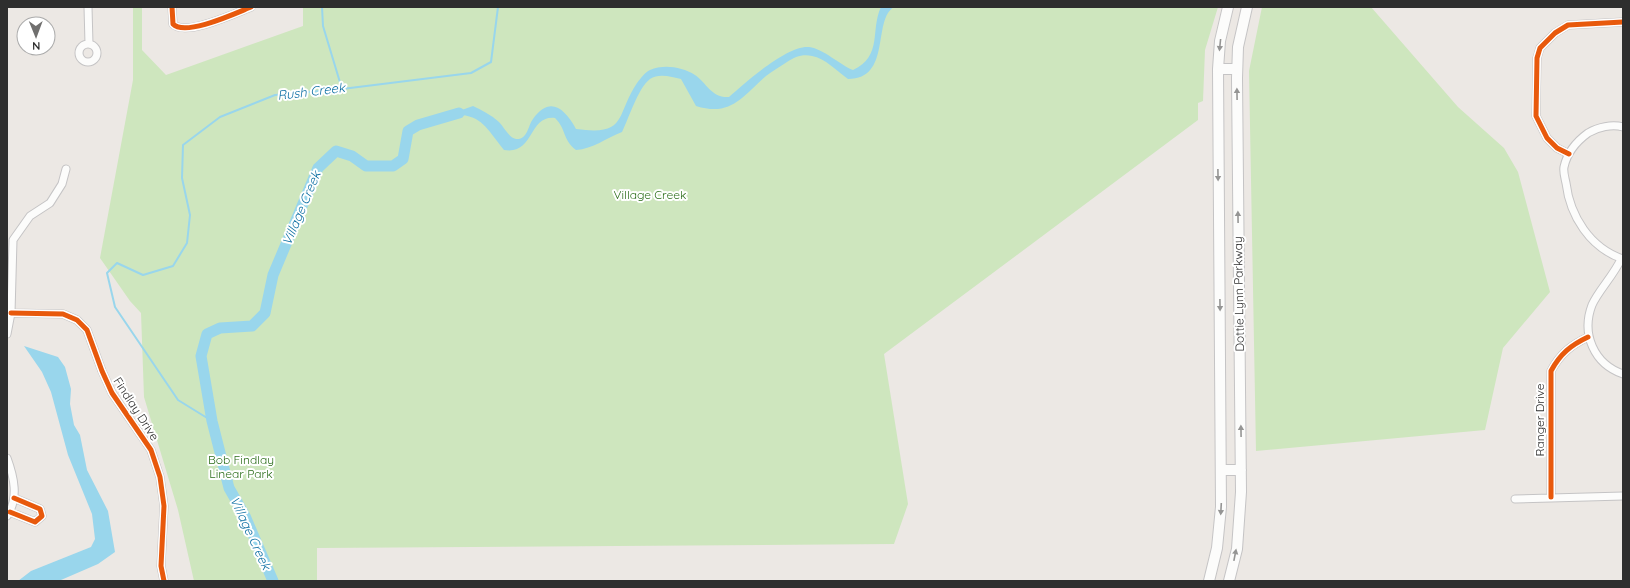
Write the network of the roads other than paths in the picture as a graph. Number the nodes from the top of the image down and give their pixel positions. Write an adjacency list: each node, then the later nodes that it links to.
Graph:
1 (88, 7): 7 (street)
2 (172, 7): 3 (street)
3 (251, 7)
4 (1228, 7): 8 (main road, Dottie Lynn Parkway, one-way to 8)
5 (1247, 7): 9 (main road, Dottie Lynn Parkway)
6 (1623, 22): 11 (street)
7 (88, 44)
8 (1218, 69): 9 (main road); 20 (main road, Dottie Lynn Parkway, one-way to 20)
9 (1237, 69): 21 (main road, Dottie Lynn Parkway, one-way to 9)
10 (1623, 127): 11 (street)
11 (1569, 154): 14 (street)
12 (66, 169): 13 (street)
13 (10, 239): 15 (street)
14 (1622, 259): 17 (street)
15 (11, 313): 16 (street); 27 (street, Findlay Drive)
16 (7, 334)
17 (1588, 337): 18 (street); 23 (street, Ranger Drive)
18 (1623, 374)
19 (7, 458): 24 (street)
20 (1222, 470): 21 (main road); 28 (main road, Dottie Lynn Parkway, one-way to 28)
21 (1241, 470): 29 (main road, Dottie Lynn Parkway, one-way to 21)
22 (1623, 496): 23 (street)
23 (1551, 497): 25 (street)
24 (14, 498): 26 (street); 26 (street)
25 (1515, 498)
26 (8, 514)
27 (164, 581)
28 (1209, 581)
29 (1229, 581)

